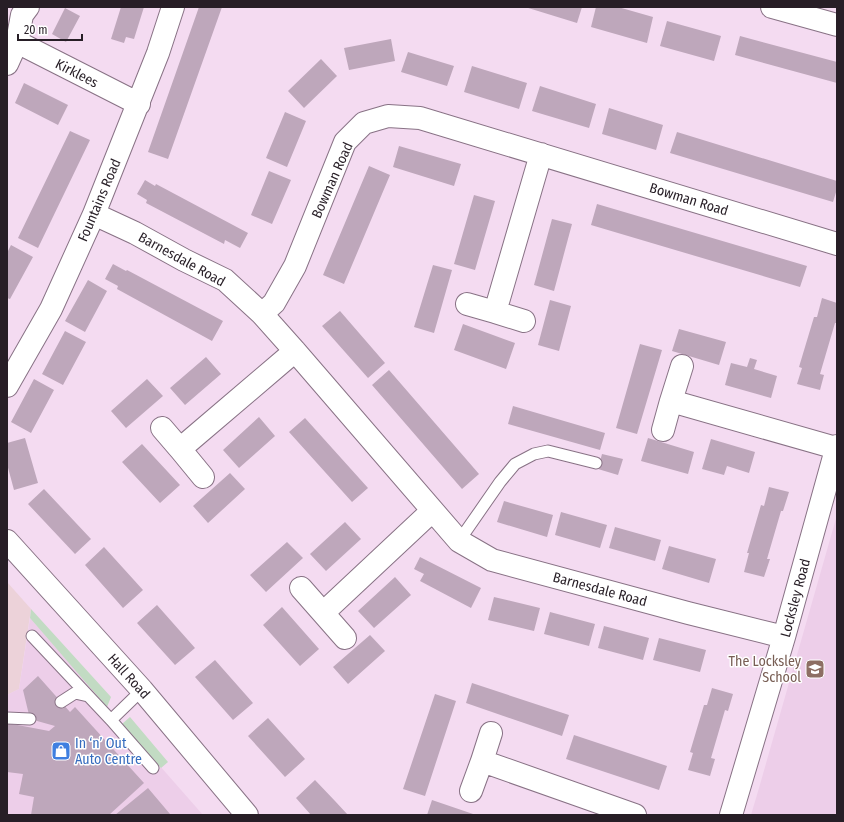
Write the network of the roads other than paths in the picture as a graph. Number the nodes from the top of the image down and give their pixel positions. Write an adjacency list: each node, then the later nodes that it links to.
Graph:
1 (28, 7): 5 (street)
2 (173, 7): 7 (street, Fountains Road)
3 (772, 7): 4 (street)
4 (837, 25)
5 (17, 42): 6 (street); 7 (street, Kirklees)
6 (7, 64)
7 (138, 104): 9 (street, Fountains Road)
8 (541, 154): 10 (street, Bowman Road); 12 (street); 13 (street, Bowman Road)
9 (94, 214): 13 (street, Barnesdale Road); 17 (street, Fountains Road)
10 (837, 244)
11 (466, 304): 12 (street)
12 (495, 312): 14 (street)
13 (262, 314): 15 (street, Barnesdale Road)
14 (524, 321)
15 (295, 351): 22 (street); 25 (street, Barnesdale Road)
16 (682, 366): 18 (street)
17 (7, 386)
18 (671, 401): 20 (street); 21 (street, Locksley Road)
19 (162, 428): 22 (street)
20 (663, 430)
21 (837, 447): 31 (street, Locksley Road)
22 (180, 449): 24 (street)
23 (596, 463): 27 (lane)
24 (204, 477)
25 (432, 512): 27 (street, Barnesdale Road); 29 (street)
26 (7, 540): 33 (street, Hall Road)
27 (459, 541): 31 (street, Barnesdale Road)
28 (302, 588): 29 (street)
29 (324, 613): 32 (street)
30 (32, 636): 34 (lane)
31 (784, 637): 45 (street, Locksley Road)
32 (345, 638)
33 (142, 690): 38 (lane); 43 (street, Hall Road)
34 (88, 696): 35 (lane); 38 (lane)
35 (61, 702)
36 (7, 718): 37 (lane)
37 (30, 719)
38 (111, 720): 41 (lane)
39 (492, 733): 40 (street)
40 (482, 761): 42 (street); 44 (street)
41 (153, 768)
42 (471, 791)
43 (247, 815)
44 (635, 815)
45 (731, 815)

